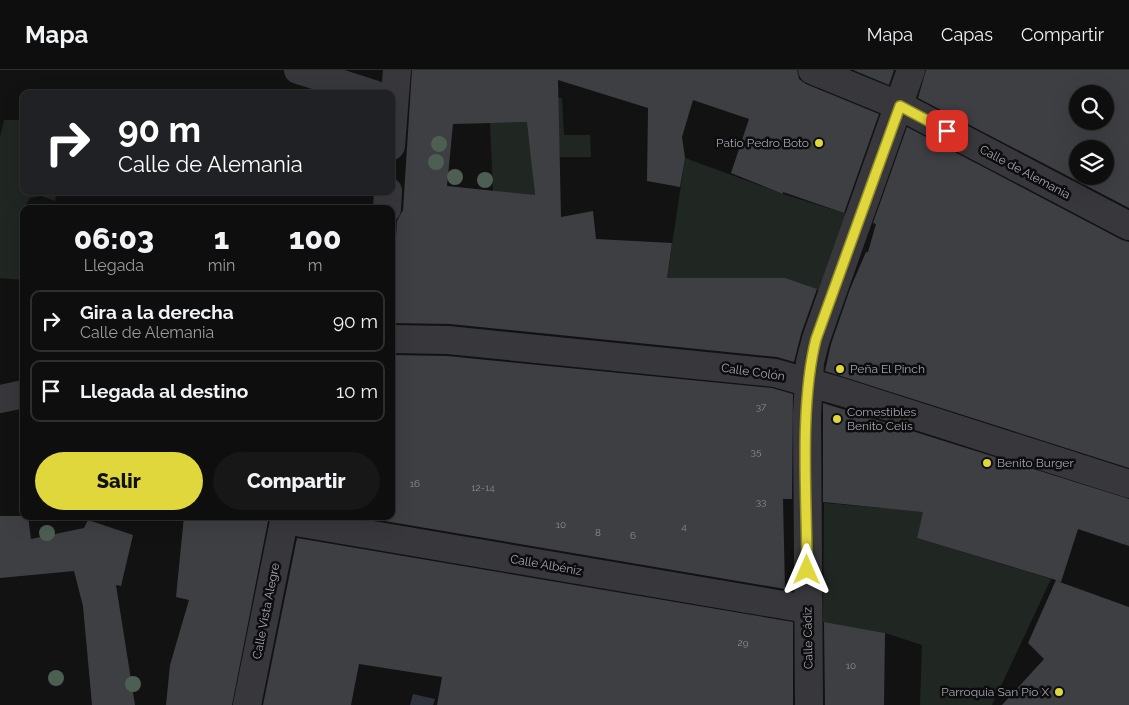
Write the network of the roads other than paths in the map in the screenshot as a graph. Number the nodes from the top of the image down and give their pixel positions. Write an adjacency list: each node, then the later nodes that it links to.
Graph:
1 (298, 70): 5 (street)
2 (397, 70): 6 (street)
3 (812, 70): 7 (street, Calle de Alemania)
4 (911, 70): 7 (street, Calle Cádiz)
5 (361, 90)
6 (389, 90)
7 (900, 106): 8 (street, Calle de Alemania); 10 (street, Calle Cádiz)
8 (1129, 226)
9 (395, 339): 10 (street, Calle Colón)
10 (808, 382): 13 (street, Calle Colón); 16 (street, Calle Cádiz)
11 (20, 395): 12 (street)
12 (0, 400)
13 (1129, 484)
14 (285, 520): 17 (street, Calle Vista Alegre)
15 (296, 520): 16 (street, Calle Albéniz)
16 (808, 610): 18 (street, Calle Cádiz)
17 (248, 705)
18 (809, 705)

